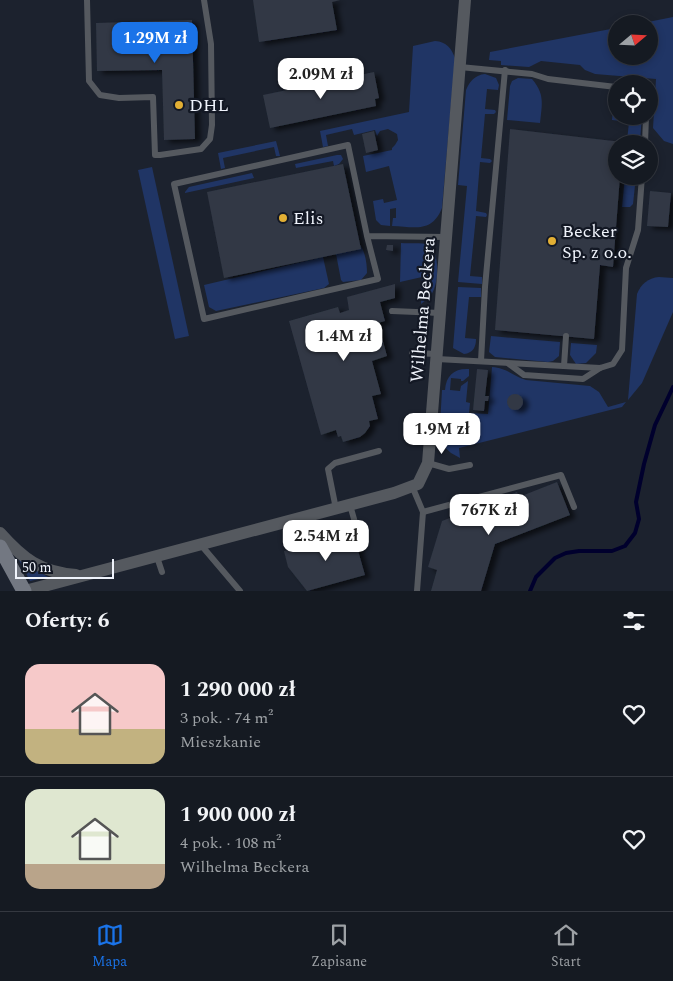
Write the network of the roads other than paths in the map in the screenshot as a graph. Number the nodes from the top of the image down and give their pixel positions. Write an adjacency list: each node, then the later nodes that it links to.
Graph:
1 (87, 0): 2 (lane)
2 (204, 0)
3 (465, 0): 4 (street, Wilhelma Beckera)
4 (460, 67): 5 (lane); 9 (street, Wilhelma Beckera)
5 (505, 70): 6 (lane); 15 (lane)
6 (608, 86)
7 (641, 185): 18 (lane)
8 (367, 236): 8 (lane); 9 (lane)
9 (446, 237): 11 (street, Wilhelma Beckera)
10 (392, 311): 11 (lane)
11 (440, 313): 14 (street, Wilhelma Beckera)
12 (566, 336): 17 (lane)
13 (412, 353): 14 (lane)
14 (437, 356): 15 (lane); 20 (street, Wilhelma Beckera)
15 (481, 361): 16 (lane)
16 (508, 364): 17 (lane); 18 (lane)
17 (564, 366): 18 (lane)
18 (600, 368)
19 (379, 451): 25 (lane)
20 (428, 463): 21 (lane); 22 (street, Wilhelma Beckera)
21 (470, 465)
22 (412, 486): 23 (street); 26 (lane)
23 (350, 505): 25 (street); 28 (lane)
24 (574, 506): 26 (lane)
25 (336, 509): 29 (street)
26 (423, 512): 37 (lane)
27 (0, 533): 33 (street)
28 (360, 540)
29 (201, 546): 31 (street); 36 (lane)
30 (0, 547): 34 (main road)
31 (157, 557): 32 (lane); 33 (street)
32 (162, 572)
33 (83, 576): 34 (street); 35 (street)
34 (25, 591)
35 (67, 591)
36 (240, 591)
37 (418, 591)

